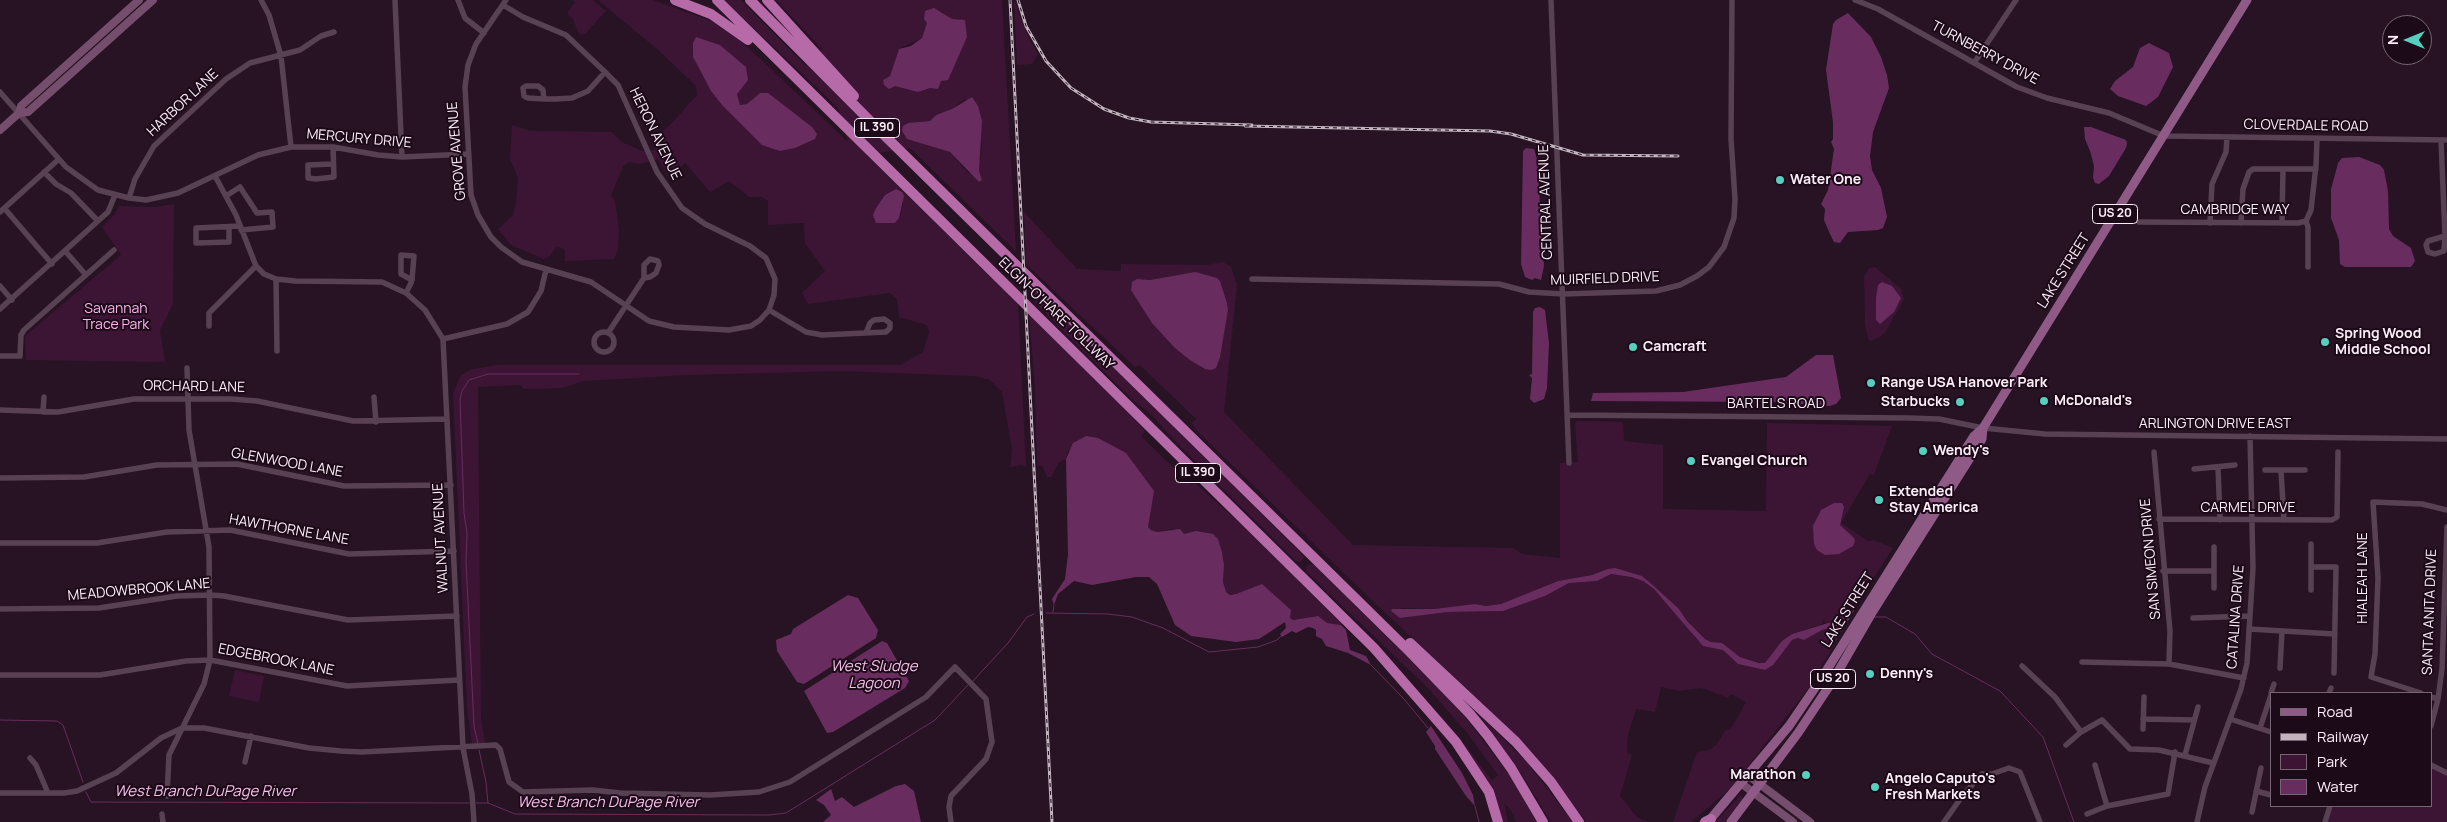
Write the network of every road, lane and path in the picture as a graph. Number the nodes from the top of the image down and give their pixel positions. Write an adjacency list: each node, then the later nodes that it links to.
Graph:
1 (140, 0): 25 (main road)
2 (153, 0): 25 (main road)
3 (261, 0): 18 (street)
4 (395, 0): 34 (street)
5 (458, 0): 17 (street)
6 (675, 0): 24 (highway)
7 (717, 0): 24 (highway, ELGIN-O'HARE TOLLWAY / IL 390)
8 (750, 0): 19 (highway)
9 (767, 0): 19 (highway)
10 (1551, 0): 67 (street, CENTRAL AVENUE)
11 (1732, 0): 67 (street, MUIRFIELD DRIVE)
12 (1855, 0): 20 (street, TURNBERRY DRIVE)
13 (2016, 0): 20 (street)
14 (2247, 0): 27 (main road, LAKE STREET / US 20)
15 (505, 3): 17 (street, GROVE AVENUE); 21 (street, HERON AVENUE)
16 (334, 32): 18 (street, HARBOR LANE)
17 (484, 33): 33 (street, GROVE AVENUE)
18 (281, 56): 31 (street); 43 (street, HARBOR LANE)
19 (814, 58): 103 (highway, ELGIN-O'HARE TOLLWAY / IL 390)
20 (1974, 63): 27 (street, TURNBERRY DRIVE)
21 (605, 72): 23 (street); 71 (street, HERON AVENUE)
22 (0, 92): 25 (street, MERCURY DRIVE)
23 (544, 99)
24 (817, 99): 183 (highway, ELGIN-O'HARE TOLLWAY / IL 390)
25 (19, 114): 26 (main road); 35 (street, MERCURY DRIVE)
26 (0, 130)
27 (2164, 136): 28 (street, CLOVERDALE ROAD); 87 (main road, LAKE STREET / US 20)
28 (2228, 137): 29 (street, CLOVERDALE ROAD); 48 (street)
29 (2317, 139): 30 (street, CLOVERDALE ROAD); 38 (street, CAMBRIDGE WAY)
30 (2444, 140): 53 (street)
31 (291, 147): 32 (street, MERCURY DRIVE); 40 (street, MERCURY DRIVE)
32 (333, 147): 34 (street, MERCURY DRIVE); 36 (street)
33 (468, 154): 34 (street, MERCURY DRIVE); 59 (street, GROVE AVENUE)
34 (402, 157)
35 (59, 159): 39 (street); 41 (street, MERCURY DRIVE)
36 (333, 164): 36 (street)
37 (2283, 168): 38 (street); 49 (street); 50 (street)
38 (2316, 169): 46 (street, CAMBRIDGE WAY)
39 (44, 172): 44 (street); 45 (street)
40 (215, 176): 42 (street); 43 (street, MERCURY DRIVE)
41 (115, 195): 43 (street, MERCURY DRIVE); 45 (street)
42 (226, 196): 52 (street); 52 (street)
43 (129, 198)
44 (2, 211): 56 (street)
45 (98, 221): 55 (street)
46 (2306, 221): 50 (street, CAMBRIDGE WAY); 58 (street)
47 (2139, 222): 48 (street, CAMBRIDGE WAY)
48 (2210, 223): 49 (street, CAMBRIDGE WAY)
49 (2241, 223): 50 (street, CAMBRIDGE WAY)
50 (2282, 223)
51 (229, 227): 51 (street); 52 (street)
52 (240, 228): 57 (street)
53 (2445, 236)
54 (114, 250): 60 (street)
55 (66, 252): 56 (street); 60 (street)
56 (52, 264): 68 (street)
57 (256, 266): 62 (street); 72 (street)
58 (2308, 267)
59 (546, 270): 69 (street, GROVE AVENUE); 75 (street)
60 (86, 275): 77 (street)
61 (644, 278): 69 (street)
62 (276, 279): 66 (street, WALNUT AVENUE); 76 (street)
63 (1252, 279): 67 (street, MUIRFIELD DRIVE)
64 (412, 280): 66 (street)
65 (0, 286): 68 (street)
66 (406, 293): 75 (street, WALNUT AVENUE)
67 (1563, 294): 84 (street, CENTRAL AVENUE)
68 (12, 300): 70 (street)
69 (625, 305): 71 (street, GROVE AVENUE); 73 (street)
70 (0, 309)
71 (769, 310): 74 (street)
72 (209, 326)
73 (608, 333)
74 (866, 333)
75 (443, 339): 85 (street, WALNUT AVENUE)
76 (277, 351)
77 (0, 356)
78 (187, 368): 81 (street)
79 (44, 397): 83 (street)
80 (374, 397): 86 (street)
81 (187, 399): 83 (street, ORCHARD LANE); 86 (street, ORCHARD LANE); 93 (street)
82 (0, 410): 83 (street, ORCHARD LANE)
83 (43, 412)
84 (1568, 415): 87 (street, BARTELS ROAD); 92 (street, CENTRAL AVENUE)
85 (448, 419): 86 (street, ORCHARD LANE); 101 (street, WALNUT AVENUE)
86 (376, 422)
87 (1983, 428): 88 (street, ARLINGTON DRIVE EAST); 121 (main road, LAKE STREET / US 20)
88 (2250, 436): 89 (street, ARLINGTON DRIVE EAST); 107 (street, CATALINA DRIVE)
89 (2447, 440)
90 (2154, 452): 104 (street, SAN SIMEON DRIVE)
91 (2338, 452): 106 (street, CARMEL DRIVE)
92 (1569, 463)
93 (195, 464): 100 (street, GLENWOOD LANE); 101 (street, GLENWOOD LANE); 109 (street)
94 (2235, 465): 95 (street)
95 (2218, 467): 96 (street); 105 (street)
96 (2194, 469)
97 (2265, 470): 98 (street)
98 (2281, 470): 99 (street); 106 (street)
99 (2305, 470)
100 (0, 478)
101 (451, 485): 113 (street, WALNUT AVENUE)
102 (2447, 510): 139 (street, HIALEAH LANE)
103 (1277, 519): 184 (highway); 185 (highway)
104 (2159, 519): 105 (street, CARMEL DRIVE); 115 (street, SAN SIMEON DRIVE)
105 (2220, 520): 107 (street, CARMEL DRIVE)
106 (2284, 520): 107 (street, CARMEL DRIVE)
107 (2252, 521): 123 (street, CATALINA DRIVE)
108 (2447, 528): 143 (street, SANTA ANITA DRIVE)
109 (207, 530): 110 (street, HAWTHORNE LANE); 113 (street, HAWTHORNE LANE); 119 (street)
110 (0, 543)
111 (2311, 544): 114 (street)
112 (2214, 548): 116 (street)
113 (454, 550): 122 (street, WALNUT AVENUE)
114 (2313, 567): 118 (street); 127 (street)
115 (2163, 571): 116 (street); 130 (street, SAN SIMEON DRIVE)
116 (2214, 571): 117 (street)
117 (2214, 588)
118 (2312, 590)
119 (210, 596): 120 (street, MEADOWBROOK LANE); 122 (street, MEADOWBROOK LANE); 128 (street)
120 (0, 608)
121 (1866, 615): 166 (main road, LAKE STREET / US 20); 168 (main road, LAKE STREET / US 20)
122 (457, 616): 136 (street, WALNUT AVENUE)
123 (2250, 616): 124 (street); 125 (street, CATALINA DRIVE)
124 (2193, 618)
125 (2249, 629): 126 (street); 135 (street, CATALINA DRIVE)
126 (2282, 631): 127 (street); 132 (street)
127 (2334, 634): 133 (street)
128 (210, 660): 134 (street, EDGEBROOK LANE); 136 (street, EDGEBROOK LANE); 149 (street)
129 (2082, 662): 130 (street)
130 (2169, 664): 135 (street)
131 (2022, 666): 152 (street)
132 (2280, 668)
133 (2334, 673)
134 (0, 675)
135 (2244, 678): 146 (street, CATALINA DRIVE)
136 (459, 680): 156 (street, WALNUT AVENUE)
137 (2274, 684): 138 (street)
138 (2272, 692)
139 (2418, 692)
140 (2432, 696): 143 (street)
141 (2144, 697): 145 (street)
142 (2270, 697): 150 (street)
143 (2438, 699): 148 (street, SANTA ANITA DRIVE)
144 (2198, 707): 147 (street)
145 (2144, 718): 147 (street); 151 (street)
146 (2230, 719): 150 (street); 161 (street, CATALINA DRIVE)
147 (2194, 720): 158 (street)
148 (2432, 722)
149 (182, 728): 154 (street); 171 (street); 173 (street)
150 (2260, 728): 153 (street)
151 (2143, 729)
152 (2081, 732): 155 (street); 157 (street)
153 (2270, 732)
154 (251, 736): 156 (street); 160 (street)
155 (2066, 745)
156 (463, 748): 181 (street, WALNUT AVENUE); 182 (street)
157 (2174, 752): 158 (street); 174 (street)
158 (2185, 755): 161 (street)
159 (30, 758): 171 (street)
160 (245, 762)
161 (2213, 763): 191 (street, CATALINA DRIVE)
162 (2095, 765): 174 (street)
163 (2432, 766): 165 (street)
164 (2261, 768): 169 (street)
165 (2447, 773)
166 (1749, 776): 167 (main road, LAKE STREET / US 20); 168 (main road)
167 (1742, 784): 168 (main road); 179 (main road, LAKE STREET / US 20)
168 (1756, 789): 186 (main road, LAKE STREET / US 20); 187 (main road); 188 (main road)
169 (2256, 792): 172 (street); 176 (street)
170 (0, 793): 171 (street)
171 (48, 793)
172 (2270, 795)
173 (167, 796)
174 (2107, 806): 178 (street)
175 (2330, 807): 192 (street)
176 (2252, 812)
177 (162, 814): 180 (street)
178 (2087, 814)
179 (1708, 821)
180 (163, 822)
181 (474, 822)
182 (951, 822)
183 (1498, 822)
184 (1543, 822)
185 (1579, 822)
186 (1731, 822)
187 (1793, 822)
188 (1810, 822)
189 (1944, 822): 190 (street)
190 (2040, 822)
191 (2197, 822)
192 (2325, 822)

